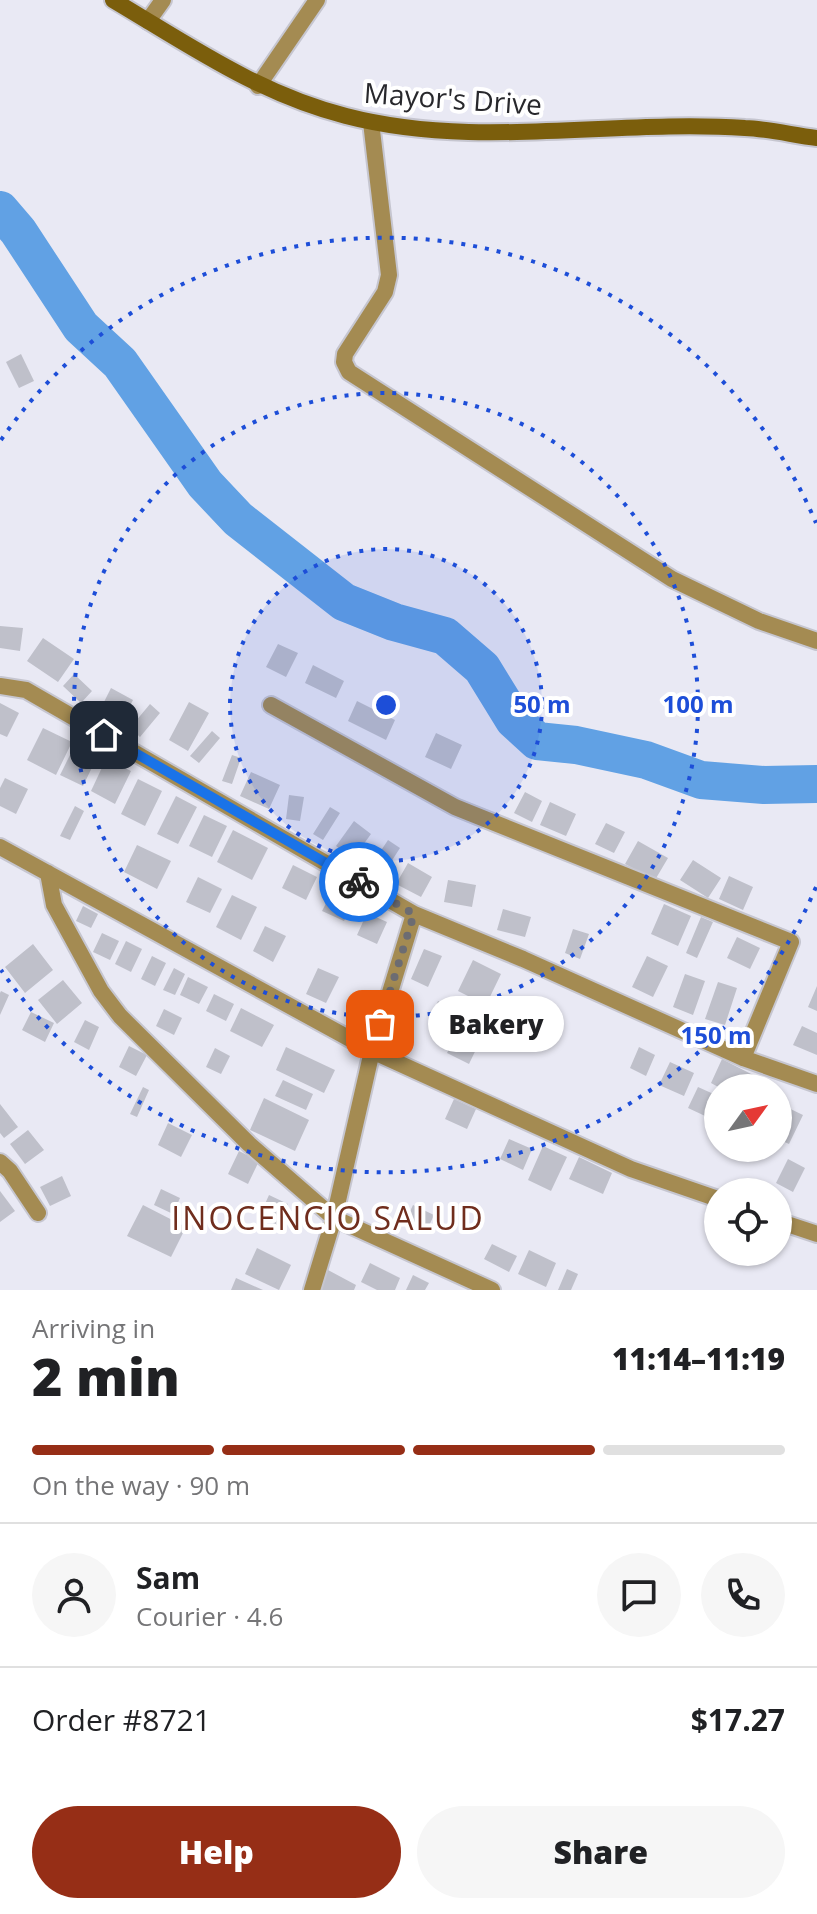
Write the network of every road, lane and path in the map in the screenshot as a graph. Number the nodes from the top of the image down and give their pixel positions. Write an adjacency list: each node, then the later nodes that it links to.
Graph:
1 (113, 0): 4 (street, Mayor's Drive)
2 (163, 0): 4 (street)
3 (317, 0): 5 (street)
4 (148, 21): 5 (street, Mayor's Drive)
5 (258, 86): 6 (street, Mayor's Drive)
6 (371, 122): 7 (street, Mayor's Drive); 8 (street)
7 (817, 138)
8 (817, 641)
9 (0, 686): 13 (street)
10 (271, 705): 15 (street)
11 (0, 847): 12 (street)
12 (48, 873): 14 (street); 20 (street)
13 (414, 914): 14 (street); 15 (street)
14 (372, 1051): 18 (street); 20 (street)
15 (743, 1058): 16 (street)
16 (817, 1084)
17 (0, 1162): 19 (street)
18 (704, 1194)
19 (38, 1213)
20 (334, 1218): 23 (street); 24 (street)
21 (792, 1226): 22 (street)
22 (817, 1234)
23 (312, 1290)
24 (492, 1290)

